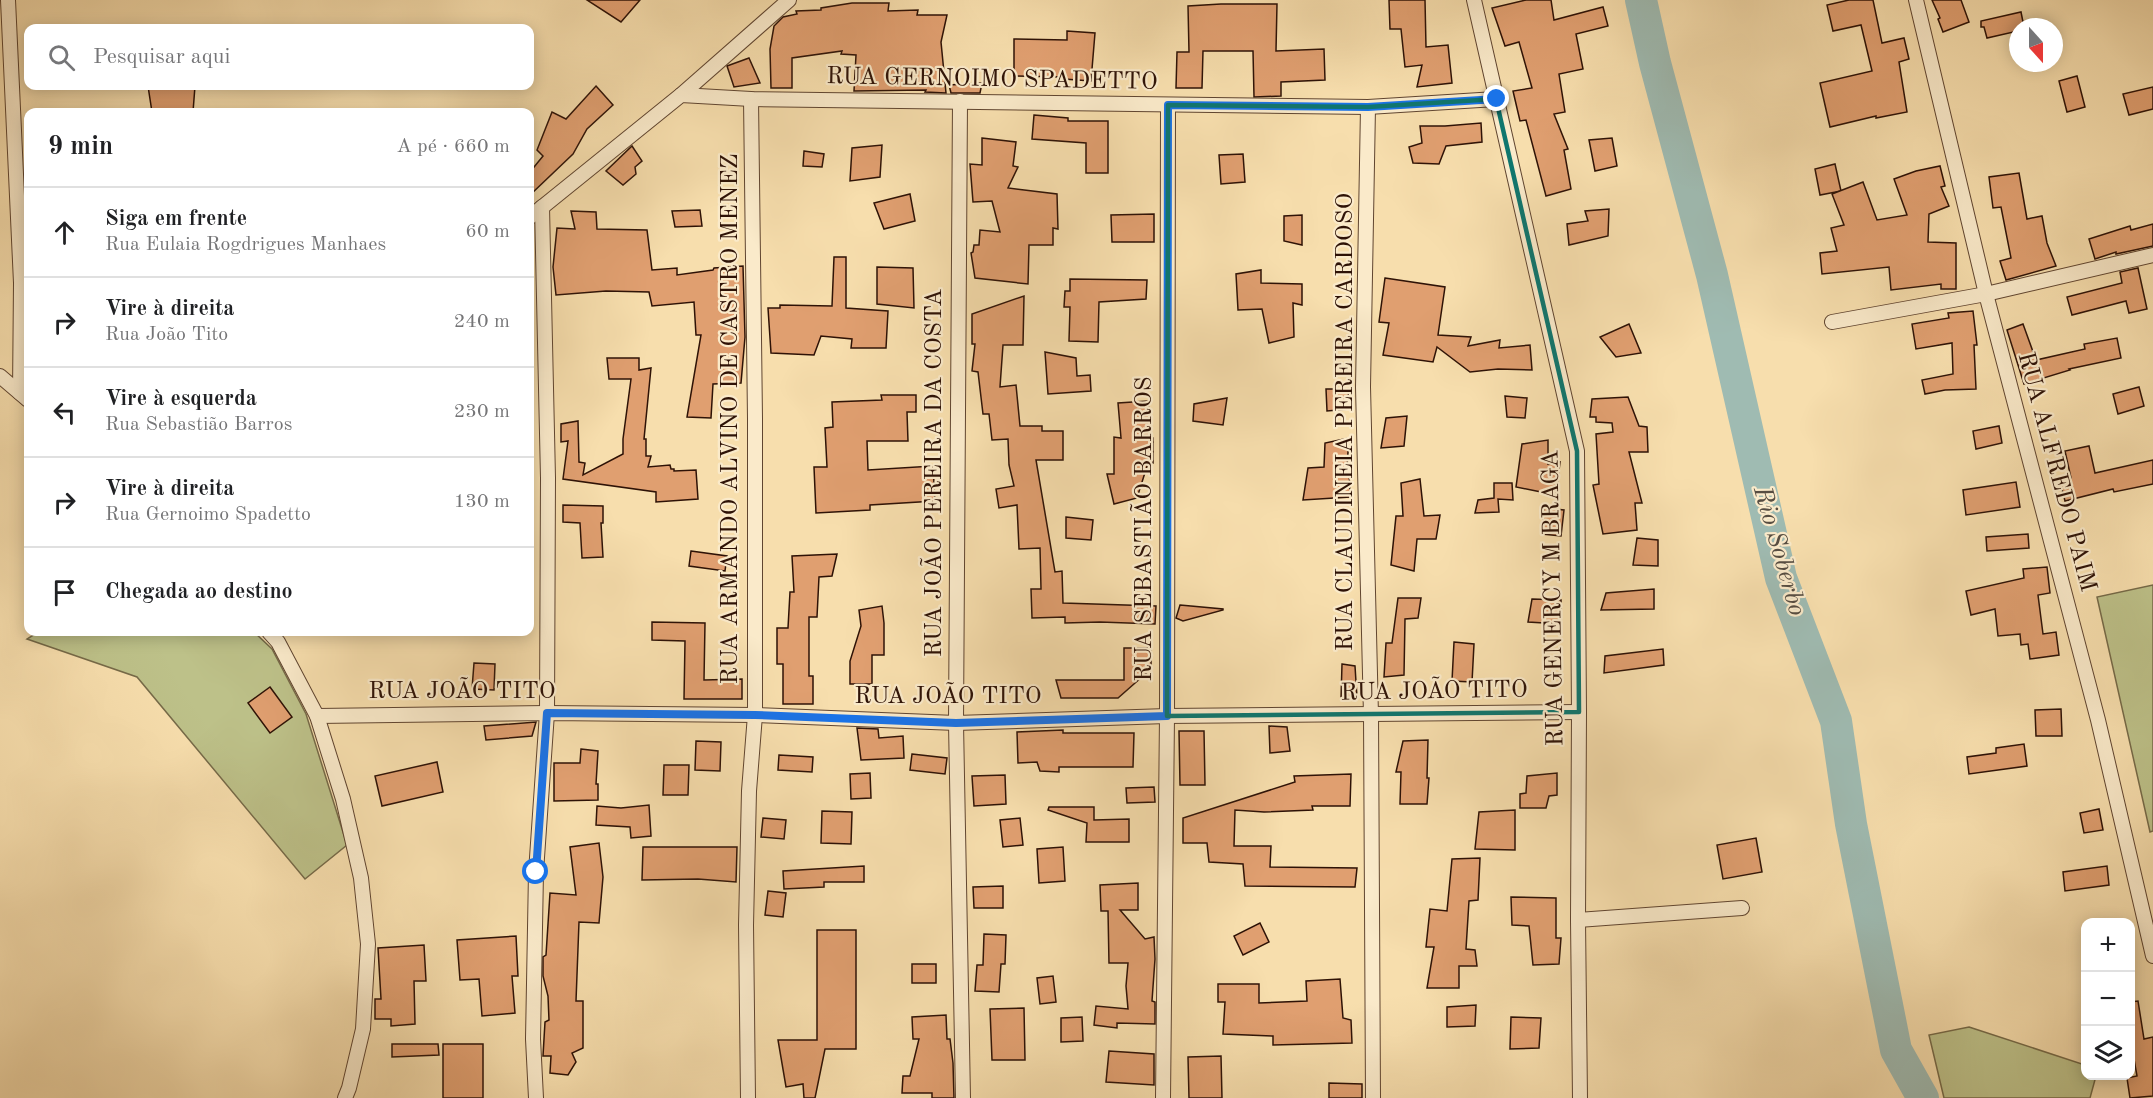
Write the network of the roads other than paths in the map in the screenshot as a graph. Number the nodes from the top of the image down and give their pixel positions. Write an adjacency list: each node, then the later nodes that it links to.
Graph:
1 (8, 0): 16 (street)
2 (789, 0): 5 (street)
3 (1474, 0): 7 (street, RUA GENERCY M BRAGA)
4 (1916, 0): 14 (street, RUA ALFREDO PAIM)
5 (681, 95): 6 (street, RUA GERNOIMO SPADETTO); 11 (street)
6 (751, 99): 8 (street, RUA GERNOIMO SPADETTO); 22 (street, RUA ARMANDO ALVINO DE CASTRO MENEZ)
7 (1497, 99): 10 (street, RUA GERNOIMO SPADETTO); 20 (street, RUA GENERCY M BRAGA)
8 (960, 101): 9 (street, RUA GERNOIMO SPADETTO); 26 (street, RUA JOÃO PEREIRA DA COSTA)
9 (1168, 105): 10 (street, RUA GERNOIMO SPADETTO); 25 (street, RUA SEBASTIÃO BARROS)
10 (1368, 107): 23 (street, RUA CLAUDINEIA PEREIRA CARDOSO)
11 (542, 207): 12 (street); 21 (street)
12 (534, 214)
13 (2153, 255): 14 (street)
14 (1986, 294): 15 (street); 29 (street, RUA ALFREDO PAIM)
15 (1832, 322)
16 (24, 368)
17 (0, 376): 18 (street)
18 (24, 396)
19 (273, 636): 24 (street)
20 (1579, 712): 23 (street, RUA JOÃO TITO); 28 (street, RUA GENERCY M BRAGA)
21 (547, 713): 22 (street, RUA JOÃO TITO); 24 (street, RUA JOÃO TITO); 31 (street)
22 (755, 715): 26 (street, RUA JOÃO TITO); 32 (street, RUA ARMANDO ALVINO DE CASTRO MENEZ)
23 (1371, 715): 25 (street, RUA JOÃO TITO); 35 (street, RUA CLAUDINEIA PEREIRA CARDOSO)
24 (317, 716): 30 (street)
25 (1167, 716): 26 (street, RUA JOÃO TITO); 34 (street, RUA SEBASTIÃO BARROS)
26 (956, 723): 33 (street, RUA JOÃO PEREIRA DA COSTA)
27 (1742, 909): 28 (street)
28 (1578, 920): 36 (street, RUA GENERCY M BRAGA)
29 (2153, 956)
30 (345, 1098)
31 (536, 1098)
32 (748, 1098)
33 (963, 1098)
34 (1163, 1098)
35 (1373, 1098)
36 (1580, 1098)

